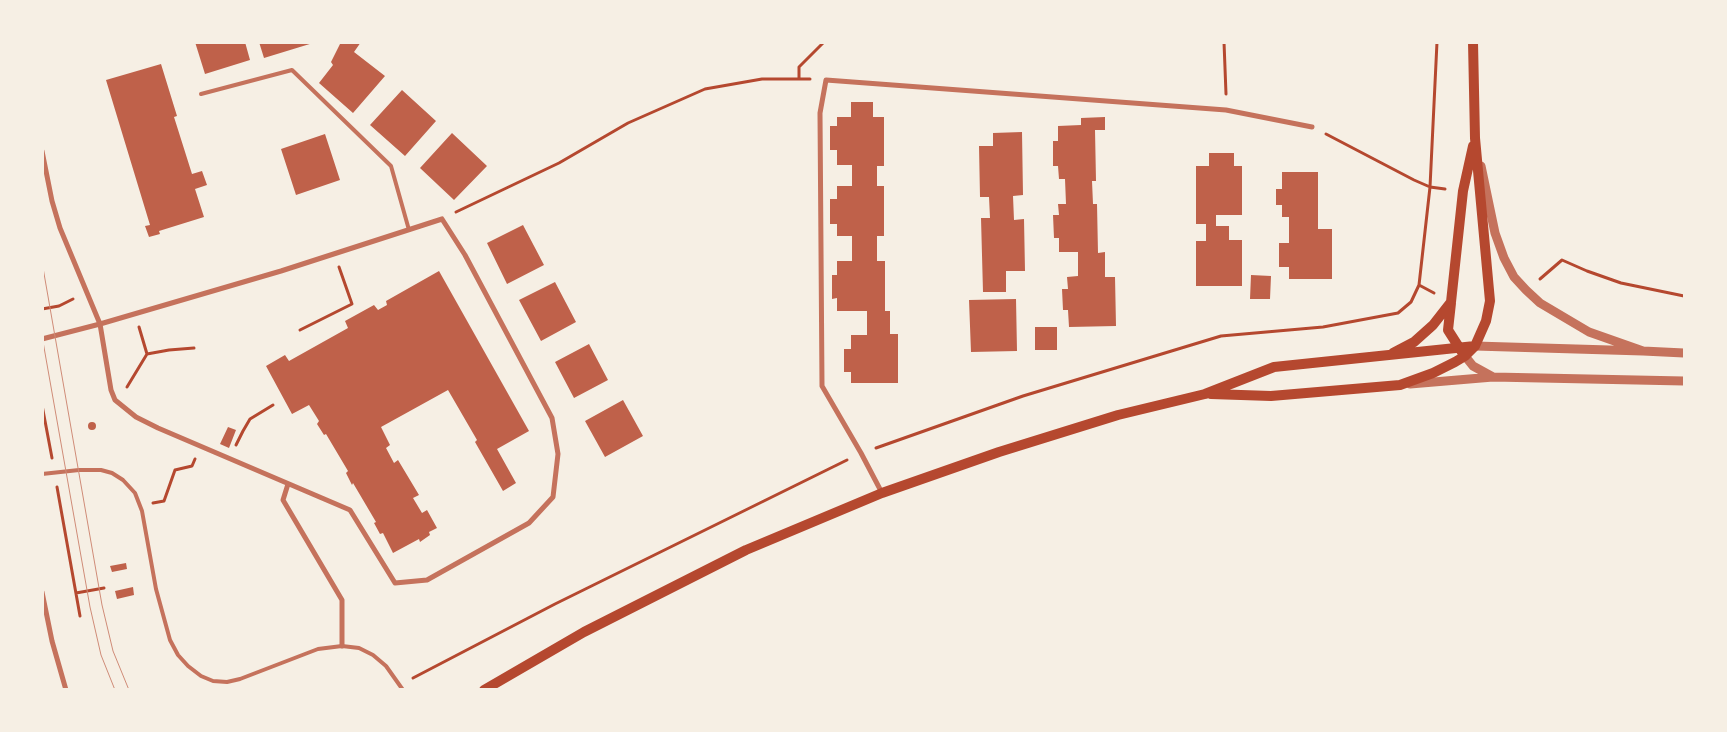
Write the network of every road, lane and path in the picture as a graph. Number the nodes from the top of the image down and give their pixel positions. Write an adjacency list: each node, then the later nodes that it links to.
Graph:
1 (824, 42): 5 (path)
2 (1224, 42): 8 (path)
3 (1437, 42): 12 (path)
4 (1473, 42): 10 (main road)
5 (799, 79): 6 (path); 14 (path)
6 (826, 80): 8 (street); 39 (street)
7 (201, 94): 15 (lane)
8 (1226, 110): 9 (street)
9 (1312, 127): 12 (path)
10 (1475, 138): 13 (main road); 24 (main road); 26 (street)
11 (42, 150): 17 (street)
12 (1430, 187): 13 (path); 39 (path)
13 (1463, 191): 18 (main road)
14 (442, 218): 15 (street); 43 (street)
15 (409, 230): 16 (street)
16 (334, 254): 20 (street); 22 (path)
17 (87, 292): 19 (path); 21 (street)
18 (1451, 302): 27 (main road); 30 (main road)
19 (42, 309)
20 (135, 314): 21 (street); 28 (path)
21 (100, 324): 23 (street); 35 (street)
22 (300, 330)
23 (42, 339)
24 (1475, 346): 26 (street); 27 (main road)
25 (194, 348): 28 (path)
26 (1643, 351): 29 (street)
27 (1462, 352): 30 (main road); 31 (street); 33 (main road)
28 (147, 354): 35 (path)
29 (1684, 354)
30 (1387, 356): 34 (main road)
31 (1493, 377): 32 (street); 33 (street)
32 (1684, 381)
33 (1400, 385): 34 (main road)
34 (1204, 394): 44 (main road)
35 (115, 400): 38 (street)
36 (42, 405): 41 (path)
37 (273, 405): 40 (path)
38 (200, 447): 40 (street); 45 (path)
39 (861, 453): 44 (street); 53 (path)
40 (230, 460): 43 (street)
41 (54, 473): 42 (lane); 46 (lane); 50 (path)
42 (42, 474)
43 (288, 484): 52 (street)
44 (882, 493): 56 (main road)
45 (160, 501): 46 (path); 47 (path)
46 (140, 505): 52 (lane)
47 (162, 508)
48 (104, 588): 50 (path)
49 (42, 592): 54 (street)
50 (76, 593): 51 (path)
51 (80, 616)
52 (342, 646): 53 (lane)
53 (400, 684): 55 (lane)
54 (66, 690)
55 (403, 690)
56 (484, 690)

